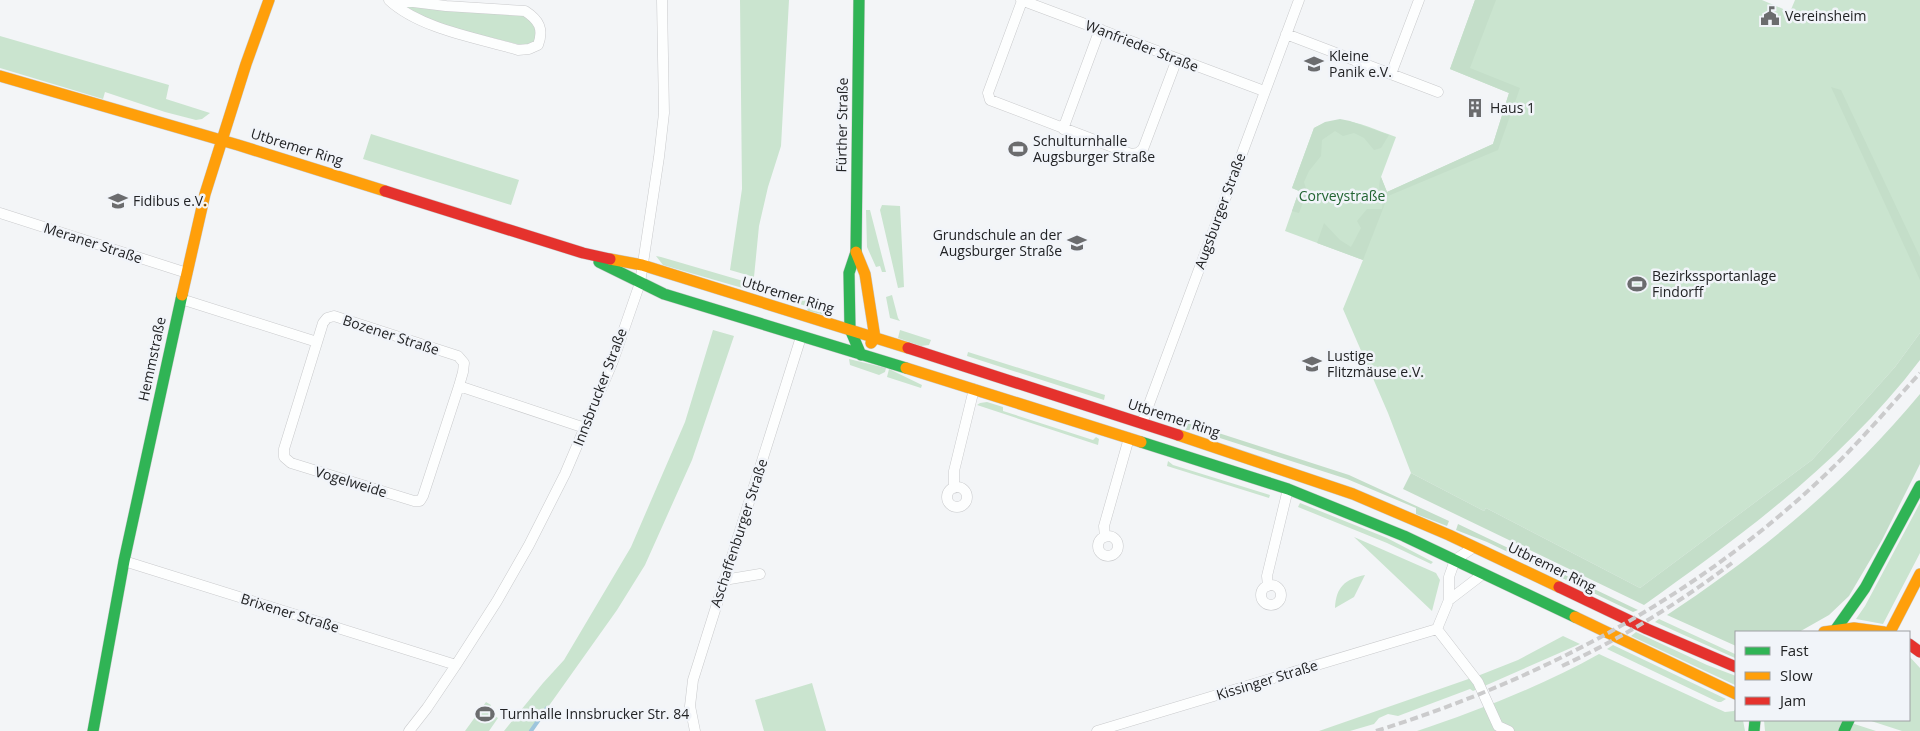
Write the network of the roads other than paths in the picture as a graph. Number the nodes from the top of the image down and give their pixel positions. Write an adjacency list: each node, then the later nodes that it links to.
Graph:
1 (269, 0): 17 (main road, Hemmstraße)
2 (389, 0): 3 (street)
3 (397, 0)
4 (662, 0): 21 (street, Innsbrucker Straße)
5 (859, 0): 19 (main road, Fürther Straße)
6 (1022, 0): 9 (street, Wanfrieder Straße); 16 (street)
7 (1298, 0): 10 (street, Augsburger Straße)
8 (1419, 0): 12 (street)
9 (1100, 30): 11 (street, Wanfrieder Straße); 16 (street)
10 (1286, 34): 12 (street); 14 (street, Augsburger Straße)
11 (1177, 59): 14 (street, Wanfrieder Straße); 16 (street)
12 (1391, 74): 15 (street)
13 (0, 76): 17 (main road, Utbremer Ring)
14 (1264, 91): 32 (street, Augsburger Straße)
15 (1438, 92)
16 (1063, 129)
17 (222, 140): 20 (main road, Utbremer Ring); 22 (main road, Hemmstraße)
18 (0, 213): 22 (street, Meraner Straße)
19 (856, 252): 25 (main road, Fürther Straße); 27 (main road, Fürther Straße)
20 (583, 253): 21 (main road, Utbremer Ring); 23 (main road, Utbremer Ring)
21 (642, 265): 23 (street, Innsbrucker Straße); 25 (main road, Utbremer Ring)
22 (187, 273): 24 (main road, Hemmstraße)
23 (640, 282): 26 (main road, Utbremer Ring); 33 (street, Innsbrucker Straße)
24 (180, 299): 28 (street); 41 (main road, Hemmstraße)
25 (850, 329): 27 (main road, Utbremer Ring); 29 (main road, Fürther Straße)
26 (801, 337): 29 (main road, Utbremer Ring); 45 (street, Aschaffenburger Straße)
27 (875, 338): 29 (main road); 32 (main road, Utbremer Ring)
28 (317, 342): 30 (street, Bozener Straße); 30 (street, Vogelweide)
29 (860, 355): 31 (main road, Utbremer Ring)
30 (459, 386): 33 (street)
31 (974, 389): 34 (main road, Utbremer Ring); 36 (street)
32 (1142, 423): 39 (main road, Utbremer Ring)
33 (585, 428): 53 (street, Innsbrucker Straße)
34 (1129, 438): 37 (main road, Utbremer Ring); 38 (street)
35 (1920, 486): 49 (main road)
36 (954, 488)
37 (1288, 489): 40 (main road, Utbremer Ring); 46 (street)
38 (1105, 537)
39 (1474, 547): 40 (street); 54 (main road, Utbremer Ring)
40 (1455, 560): 43 (main road, Utbremer Ring); 47 (street)
41 (124, 561): 53 (street, Brixener Straße); 57 (main road, Hemmstraße)
42 (760, 574): 45 (street)
43 (1483, 574): 47 (street); 55 (main road, Utbremer Ring)
44 (1920, 574): 52 (main road)
45 (724, 580): 59 (street, Aschaffenburger Straße)
46 (1268, 586)
47 (1449, 600): 48 (street)
48 (1437, 629): 56 (street); 60 (street, Kissinger Straße)
49 (1836, 629): 50 (main road); 51 (main road)
50 (1828, 631)
51 (1878, 631)
52 (1891, 631)
53 (456, 665): 58 (street, Innsbrucker Straße)
54 (1735, 667)
55 (1735, 694)
56 (1496, 728): 61 (street)
57 (93, 731)
58 (409, 731)
59 (696, 731)
60 (1098, 731)
61 (1508, 731)

